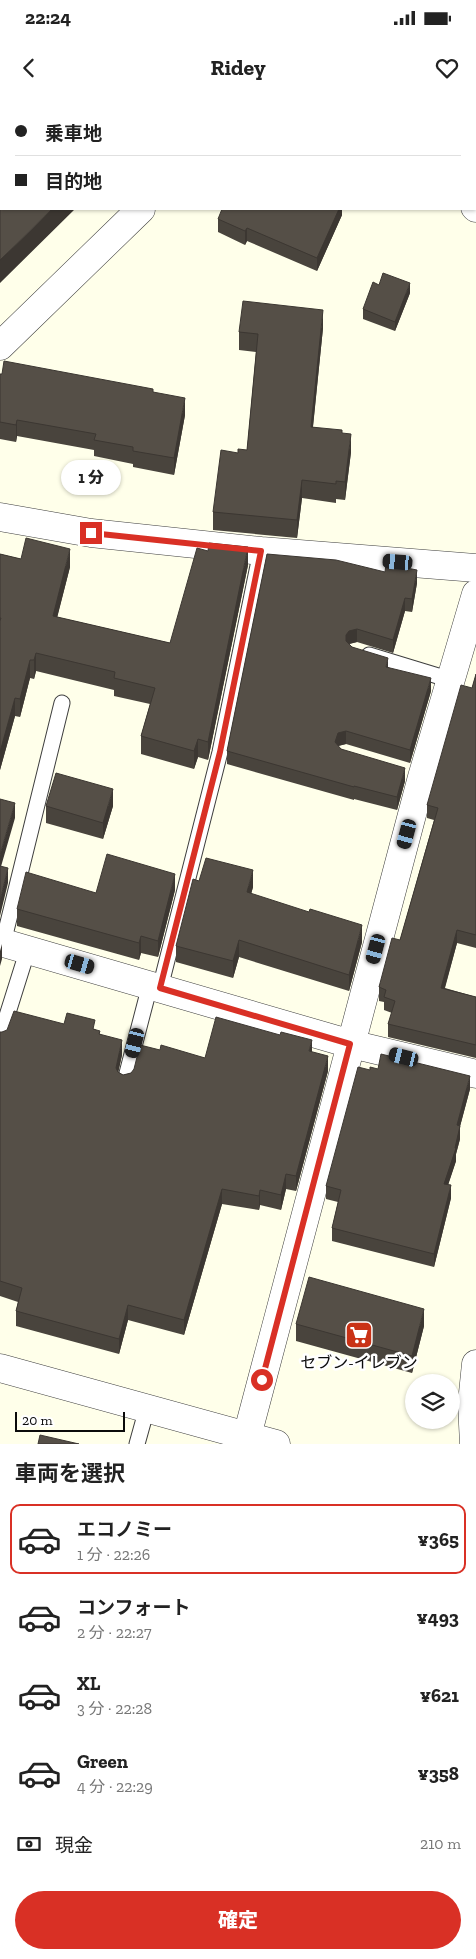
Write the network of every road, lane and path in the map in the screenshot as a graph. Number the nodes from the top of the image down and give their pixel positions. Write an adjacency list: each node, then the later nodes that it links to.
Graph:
1 (140, 210): 2 (street)
2 (0, 346)
3 (0, 517): 4 (street)
4 (261, 551): 5 (street); 11 (lane)
5 (476, 568)
6 (476, 594): 8 (street)
7 (356, 651): 8 (lane)
8 (451, 680): 13 (street)
9 (62, 703): 10 (lane)
10 (10, 945): 11 (street); 12 (lane)
11 (155, 986): 13 (street); 15 (lane)
12 (0, 1038)
13 (350, 1044): 14 (street); 19 (street)
14 (476, 1074)
15 (125, 1082)
16 (476, 1364): 22 (street)
17 (0, 1368): 18 (street)
18 (147, 1408): 19 (street); 20 (lane)
19 (247, 1436): 21 (street)
20 (137, 1444)
21 (276, 1444)
22 (474, 1444)

